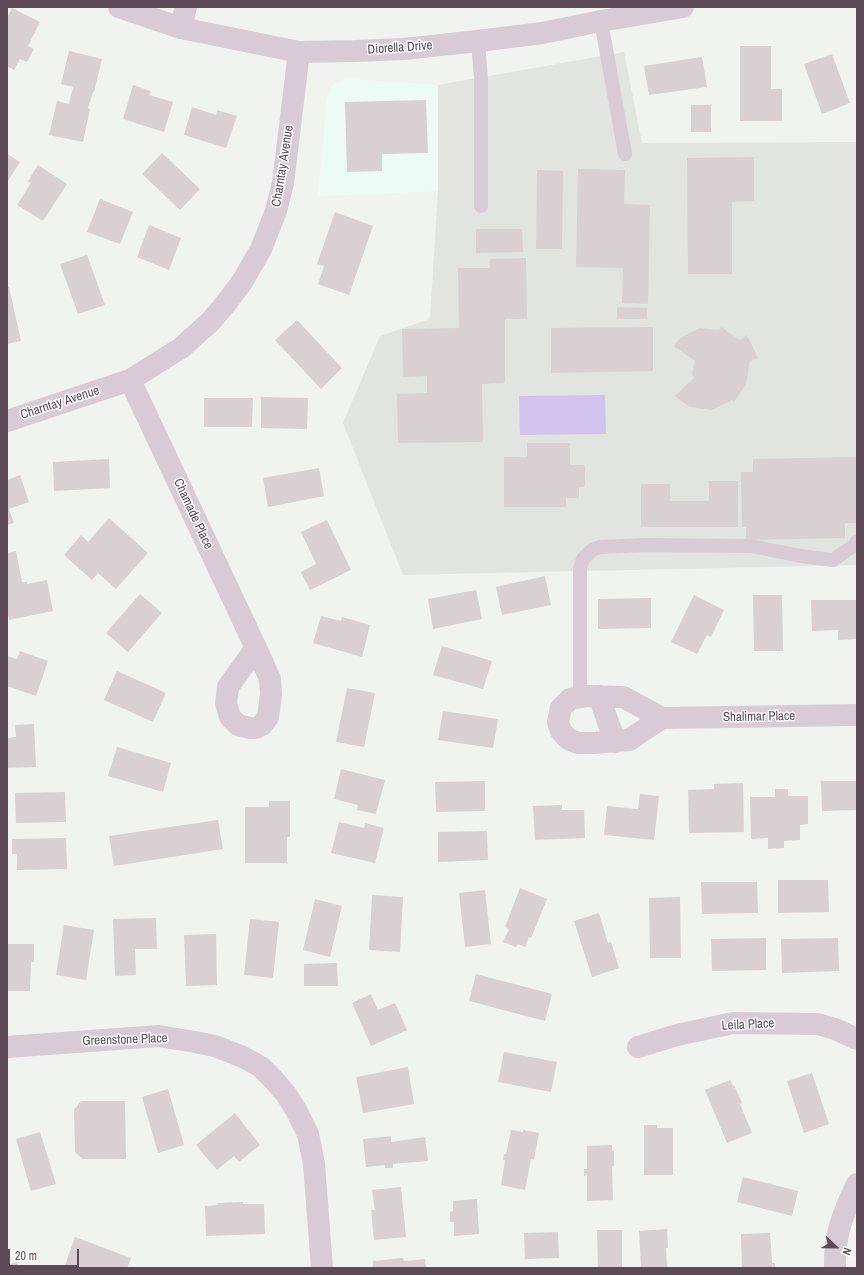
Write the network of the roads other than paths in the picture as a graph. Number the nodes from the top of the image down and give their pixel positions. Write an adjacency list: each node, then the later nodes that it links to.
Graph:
1 (119, 7): 4 (street, Diorella Drive)
2 (684, 7): 3 (street, Diorella Drive)
3 (658, 9): 5 (street, Diorella Drive)
4 (184, 17): 7 (street, Diorella Drive)
5 (601, 21): 6 (street, Diorella Drive); 8 (lane)
6 (478, 41): 7 (street, Diorella Drive); 9 (lane)
7 (299, 52): 10 (street, Charntay Avenue)
8 (625, 154)
9 (481, 206)
10 (130, 380): 11 (street, Charntay Avenue); 13 (street, Chamade Place)
11 (7, 421)
12 (857, 541): 14 (lane)
13 (256, 648)
14 (590, 697): 16 (street, Shalimar Place); 17 (street); 17 (street, Shalimar Place)
15 (857, 715): 16 (street, Shalimar Place)
16 (662, 718): 17 (street, Shalimar Place)
17 (615, 742)
18 (857, 1039): 20 (street, Leila Place)
19 (7, 1047): 22 (street, Greenstone Place)
20 (638, 1047)
21 (857, 1184): 23 (street)
22 (322, 1268)
23 (835, 1268)

